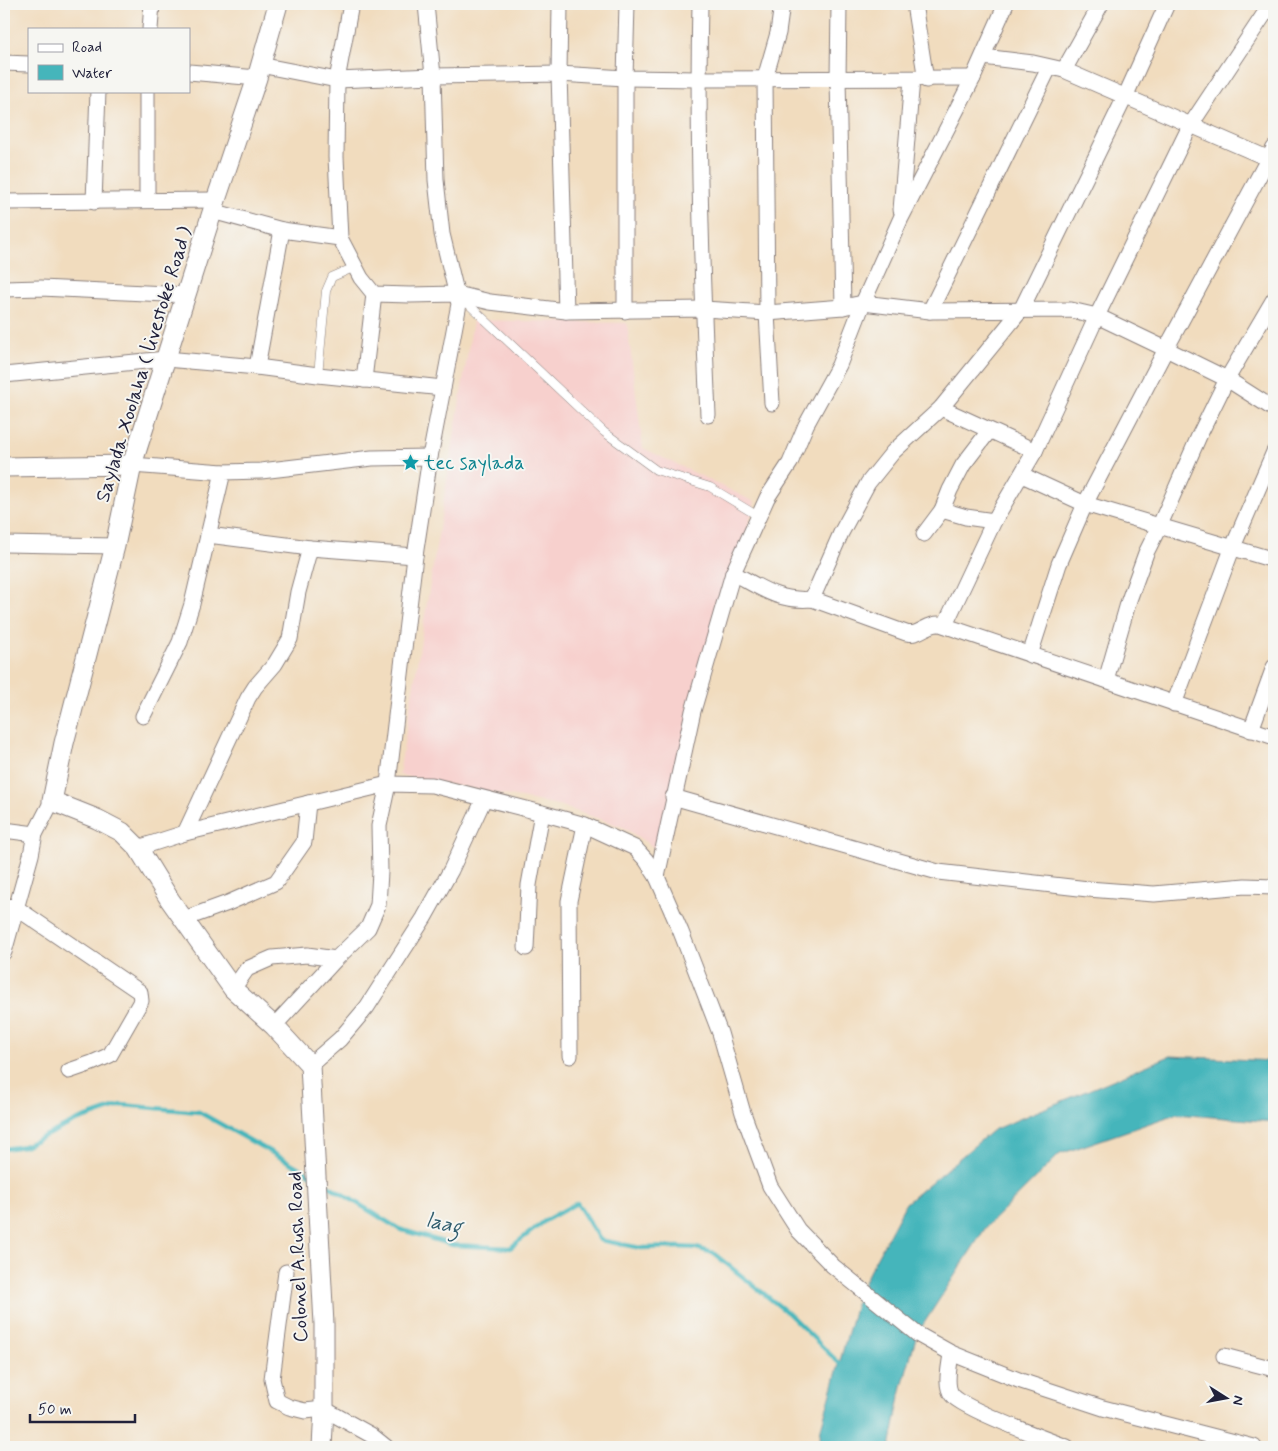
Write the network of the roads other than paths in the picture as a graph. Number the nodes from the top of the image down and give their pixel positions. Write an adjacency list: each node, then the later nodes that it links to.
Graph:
1 (152, 4): 15 (street)
2 (278, 4): 21 (street, Saylada Xoolaha ( livestoke Road ))
3 (351, 4): 29 (street)
4 (426, 4): 23 (street)
5 (560, 4): 22 (street)
6 (627, 4): 24 (street)
7 (700, 4): 28 (street)
8 (782, 4): 25 (street)
9 (840, 4): 26 (street)
10 (914, 4): 30 (street)
11 (1006, 4): 16 (street)
12 (1101, 4): 19 (street)
13 (1167, 4): 33 (street)
14 (1271, 4): 34 (street)
15 (150, 28)
16 (983, 57): 19 (street); 27 (street)
17 (4, 64): 18 (street)
18 (28, 64)
19 (1057, 69): 33 (street); 55 (street)
20 (190, 72): 21 (street)
21 (259, 72): 29 (street); 39 (street, Saylada Xoolaha ( livestoke Road ))
22 (559, 74): 23 (street); 24 (street); 53 (street)
23 (433, 76): 29 (street); 46 (street)
24 (625, 78): 28 (street); 54 (street)
25 (765, 78): 26 (street); 28 (street); 56 (street)
26 (838, 78): 30 (street); 50 (street)
27 (973, 78): 30 (street); 40 (street)
28 (698, 79): 51 (street)
29 (337, 80): 42 (street)
30 (919, 80): 40 (street)
31 (98, 92): 38 (street)
32 (148, 92): 36 (street)
33 (1125, 97): 34 (street); 52 (street)
34 (1190, 126): 35 (street); 57 (street)
35 (1273, 156): 58 (street)
36 (147, 200): 38 (street); 39 (street)
37 (4, 202): 38 (street)
38 (94, 202)
39 (214, 205): 41 (street); 47 (street, Saylada Xoolaha ( livestoke Road ))
40 (901, 218): 49 (street)
41 (282, 230): 42 (street); 60 (street)
42 (340, 238): 43 (street)
43 (355, 267): 45 (street); 62 (lane)
44 (4, 289): 47 (street)
45 (374, 294): 46 (street); 64 (street)
46 (457, 294): 53 (street); 65 (street); 80 (lane)
47 (187, 295): 59 (street, Saylada Xoolaha ( livestoke Road ))
48 (1274, 299): 63 (street)
49 (863, 303): 50 (street); 55 (street); 80 (street)
50 (843, 307): 56 (street)
51 (704, 309): 54 (street); 56 (street); 69 (street)
52 (1021, 310): 55 (street); 57 (street); 67 (street)
53 (566, 311): 54 (street)
54 (625, 311)
55 (930, 311)
56 (767, 313): 66 (street)
57 (1097, 316): 58 (street); 71 (street)
58 (1166, 349): 63 (street); 78 (street)
59 (166, 360): 60 (street); 61 (street); 74 (street, Saylada Xoolaha ( livestoke Road ))
60 (257, 367): 62 (street)
61 (4, 375)
62 (318, 375): 64 (street)
63 (1227, 379): 68 (street); 82 (street)
64 (364, 380): 65 (street)
65 (443, 388): 73 (street)
66 (772, 403)
67 (941, 408): 70 (street); 92 (street)
68 (1274, 409)
69 (708, 414)
70 (989, 431): 71 (street); 79 (street)
71 (1035, 451): 77 (street)
72 (1274, 452): 88 (street)
73 (430, 457): 76 (street); 89 (street)
74 (132, 465): 75 (street); 76 (street); 86 (street, Saylada Xoolaha ( livestoke Road ))
75 (4, 467)
76 (223, 472): 84 (street)
77 (1022, 475): 78 (street); 81 (street)
78 (1086, 504): 82 (street); 94 (street)
79 (942, 510): 81 (street); 83 (street)
80 (758, 516): 91 (street)
81 (994, 521): 93 (street)
82 (1159, 527): 88 (street); 96 (street)
83 (924, 534)
84 (208, 536): 87 (street); 98 (street)
85 (4, 544): 86 (street)
86 (115, 546): 104 (street, Saylada Xoolaha ( livestoke Road ))
87 (310, 548): 89 (street); 109 (street)
88 (1232, 549): 90 (street); 97 (street)
89 (415, 556): 101 (street)
90 (1274, 560)
91 (734, 573): 92 (street); 102 (street)
92 (812, 599): 93 (street)
93 (945, 625): 94 (street)
94 (1030, 655): 96 (street)
95 (1274, 667): 99 (street)
96 (1106, 680): 97 (street)
97 (1174, 704): 99 (street)
98 (144, 716)
99 (1251, 730): 100 (street)
100 (1274, 737)
101 (388, 784): 103 (street); 105 (street); 118 (street)
102 (673, 797): 112 (street); 113 (street)
103 (484, 799): 106 (street); 122 (street)
104 (52, 800): 110 (street); 111 (street)
105 (308, 803): 109 (street); 115 (street)
106 (542, 813): 107 (street); 116 (street)
107 (585, 824): 112 (street); 121 (street)
108 (4, 830): 110 (street)
109 (185, 833): 111 (street)
110 (35, 834): 114 (street)
111 (138, 848): 115 (street)
112 (656, 877): 125 (street)
113 (1274, 888)
114 (10, 906): 117 (street); 123 (street)
115 (184, 919): 119 (street)
116 (526, 948)
117 (4, 952)
118 (336, 959): 119 (street); 120 (street)
119 (233, 988): 120 (street)
120 (274, 1026): 122 (street)
121 (570, 1056)
122 (310, 1065): 128 (street, Colonel A.Rush Road)
123 (69, 1071)
124 (286, 1272): 128 (street)
125 (951, 1353): 131 (street); 132 (street)
126 (1224, 1356): 127 (street)
127 (1274, 1368)
128 (324, 1409): 129 (street, Colonel A.Rush Road); 130 (street)
129 (322, 1447)
130 (386, 1447)
131 (1067, 1447)
132 (1254, 1447)

